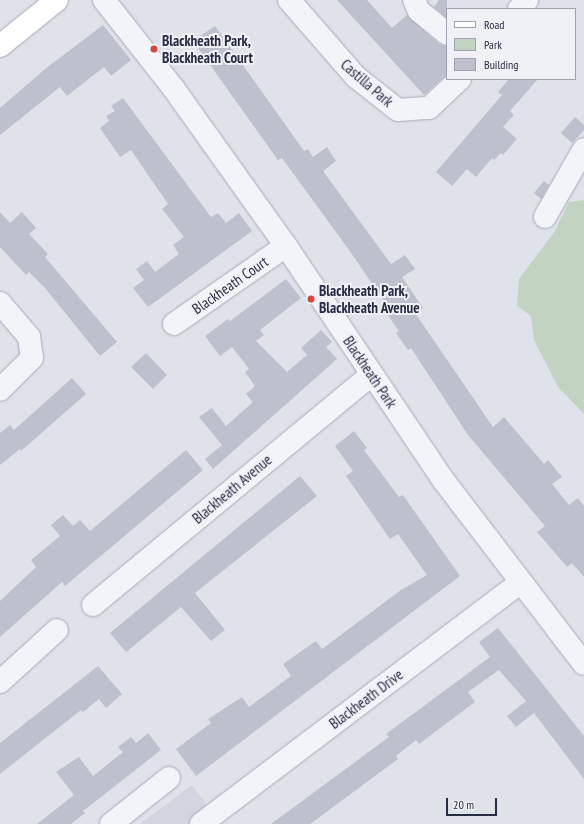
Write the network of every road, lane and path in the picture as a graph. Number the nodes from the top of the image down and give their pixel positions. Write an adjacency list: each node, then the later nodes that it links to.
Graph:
1 (57, 0): 8 (main road)
2 (104, 0): 12 (street, Blackheath Park)
3 (289, 0): 9 (street, Castilla Park)
4 (414, 0): 7 (street)
5 (527, 0): 6 (street)
6 (520, 8)
7 (446, 33)
8 (0, 46)
9 (459, 80)
10 (584, 149): 11 (street)
11 (545, 217)
12 (286, 246): 14 (street, Blackheath Court); 15 (street, Blackheath Park)
13 (0, 303): 16 (street)
14 (174, 324)
15 (372, 374): 17 (street, Blackheath Park); 18 (street, Blackheath Avenue)
16 (0, 390)
17 (521, 582): 20 (street, Blackheath Park); 23 (street, Blackheath Drive)
18 (93, 605)
19 (57, 630): 21 (street)
20 (584, 664)
21 (0, 682)
22 (169, 778): 24 (street)
23 (206, 820)
24 (111, 824)

